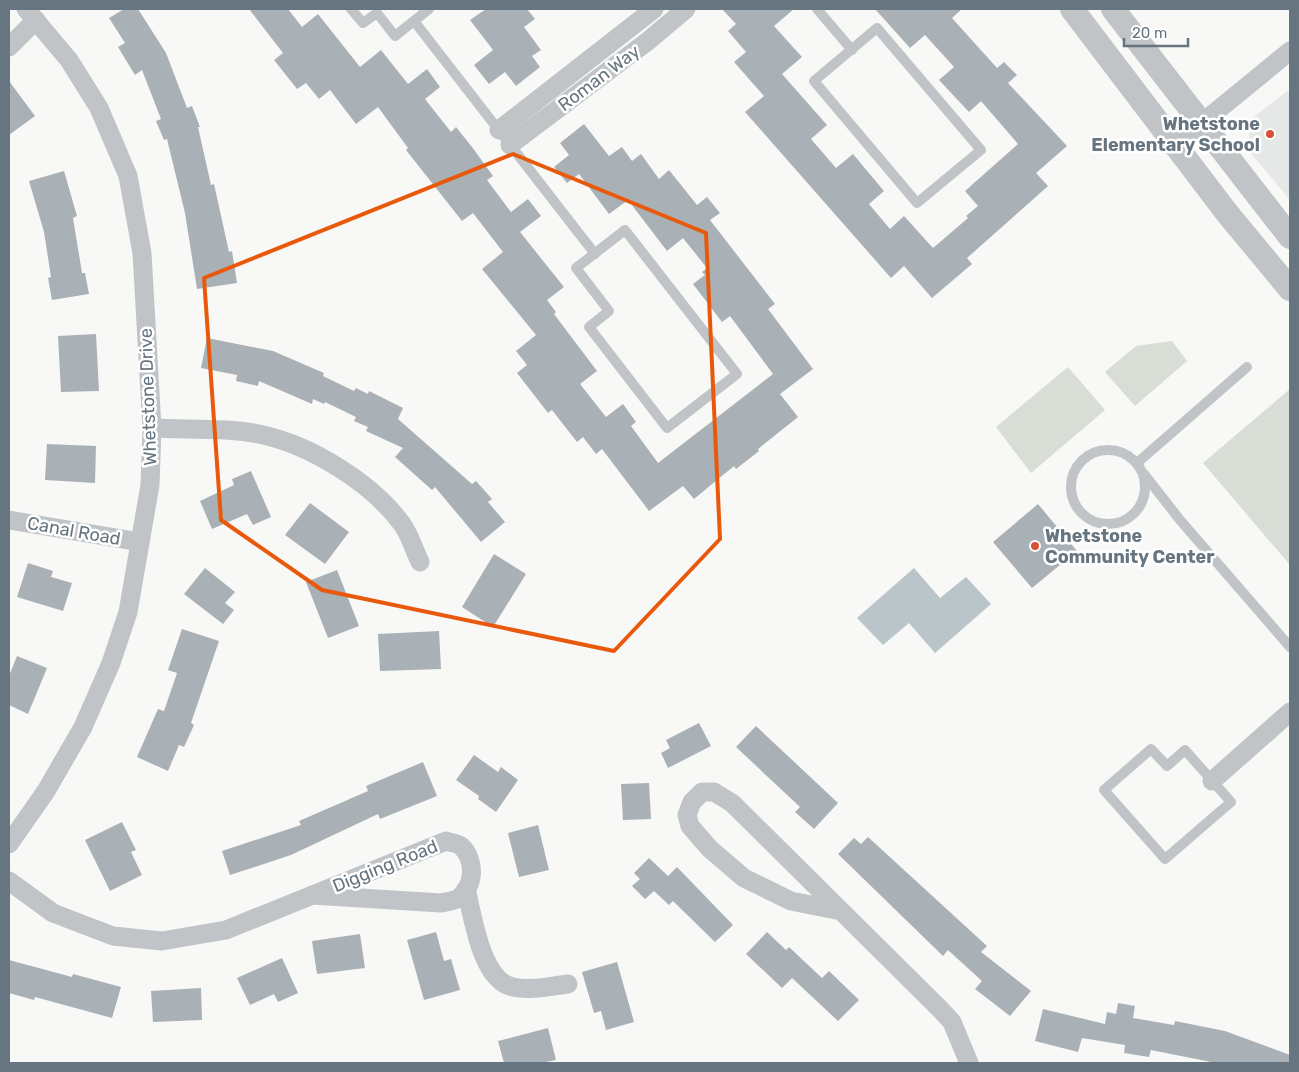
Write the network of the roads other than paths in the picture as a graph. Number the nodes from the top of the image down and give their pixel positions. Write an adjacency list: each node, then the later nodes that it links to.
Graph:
1 (351, 9): 9 (lane)
2 (429, 9): 9 (lane)
3 (654, 9): 14 (street, Roman Way)
4 (686, 9): 14 (street, Roman Way)
5 (817, 9): 11 (lane)
6 (1072, 9): 15 (street)
7 (1113, 9): 13 (street)
8 (31, 14): 10 (street); 20 (street, Whetstone Drive)
9 (414, 21): 14 (lane)
10 (9, 47)
11 (852, 50): 11 (lane)
12 (1290, 51): 13 (street)
13 (1201, 124): 15 (street); 16 (street)
14 (505, 138): 17 (lane)
15 (1175, 145): 18 (street)
16 (1290, 237)
17 (595, 254): 17 (lane)
18 (1290, 289)
19 (1247, 367): 21 (lane)
20 (152, 428): 23 (street, Whetstone Drive); 24 (street)
21 (1140, 467): 21 (lane); 25 (lane)
22 (9, 520): 23 (street, Canal Road)
23 (140, 542): 28 (street, Whetstone Drive)
24 (420, 562)
25 (1290, 647)
26 (1290, 712): 27 (street)
27 (1212, 781): 27 (lane)
28 (9, 844)
29 (9, 880): 31 (street, Digging Road)
30 (466, 889): 31 (street, Digging Road); 31 (street, Digging Road); 33 (street)
31 (312, 894)
32 (842, 911): 32 (street); 34 (street)
33 (568, 984)
34 (969, 1063)

